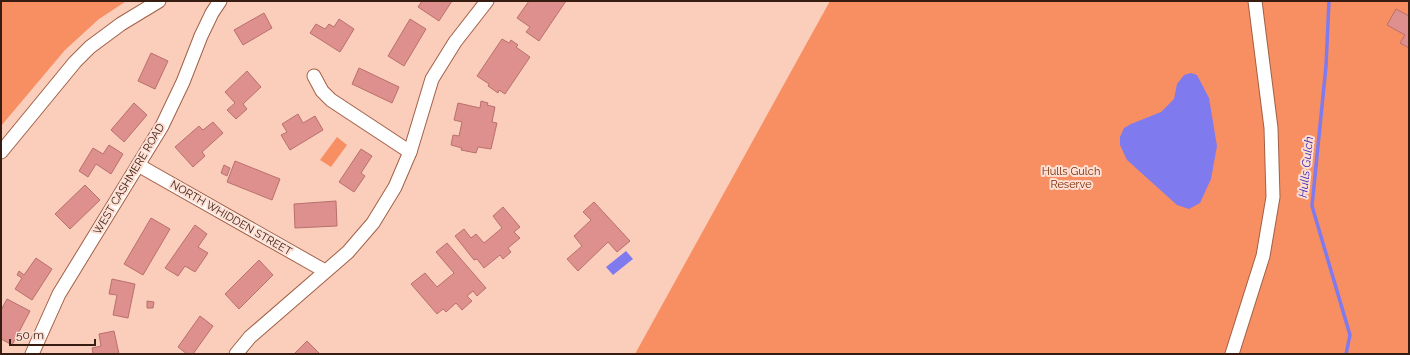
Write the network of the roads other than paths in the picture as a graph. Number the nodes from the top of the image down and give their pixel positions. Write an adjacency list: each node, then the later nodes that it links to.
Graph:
1 (159, 1): 6 (street)
2 (220, 1): 8 (street, WEST CASHMERE ROAD)
3 (1255, 1): 12 (street)
4 (484, 4): 7 (street)
5 (314, 76): 7 (street)
6 (1, 152)
7 (410, 152): 9 (street)
8 (138, 165): 9 (street, NORTH WHIDDEN STREET); 10 (street, WEST CASHMERE ROAD)
9 (325, 271): 11 (street)
10 (32, 354)
11 (236, 354)
12 (1232, 354)

